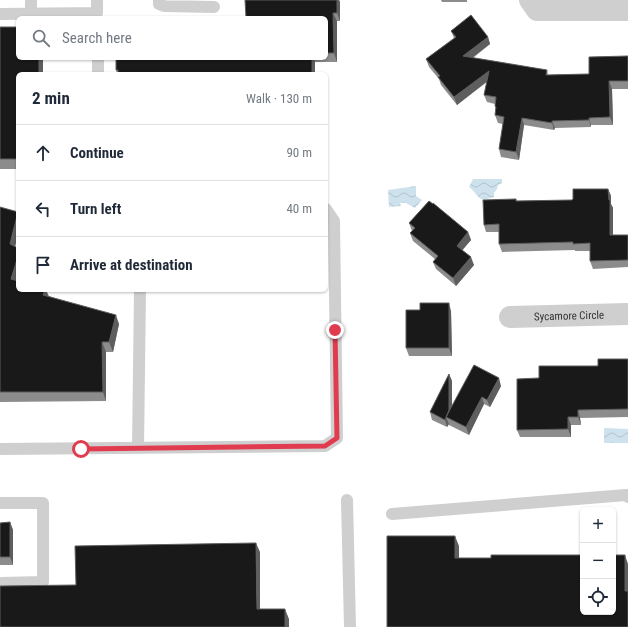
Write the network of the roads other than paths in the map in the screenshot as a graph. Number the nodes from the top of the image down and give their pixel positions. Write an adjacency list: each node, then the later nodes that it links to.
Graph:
1 (31, 0): 8 (lane)
2 (97, 0): 9 (lane)
3 (159, 0): 5 (lane)
4 (534, 5): 6 (street)
5 (214, 7)
6 (628, 10)
7 (0, 14): 8 (lane)
8 (31, 14): 9 (lane)
9 (97, 16)
10 (98, 60): 11 (lane)
11 (98, 72)
12 (328, 212): 16 (lane)
13 (140, 292): 16 (lane)
14 (628, 314): 15 (street, Sycamore Circle)
15 (510, 317)
16 (138, 448): 17 (lane)
17 (0, 449)
18 (628, 496): 21 (lane)
19 (347, 500): 23 (lane)
20 (0, 503): 22 (lane)
21 (392, 514)
22 (0, 583)
23 (350, 627)

